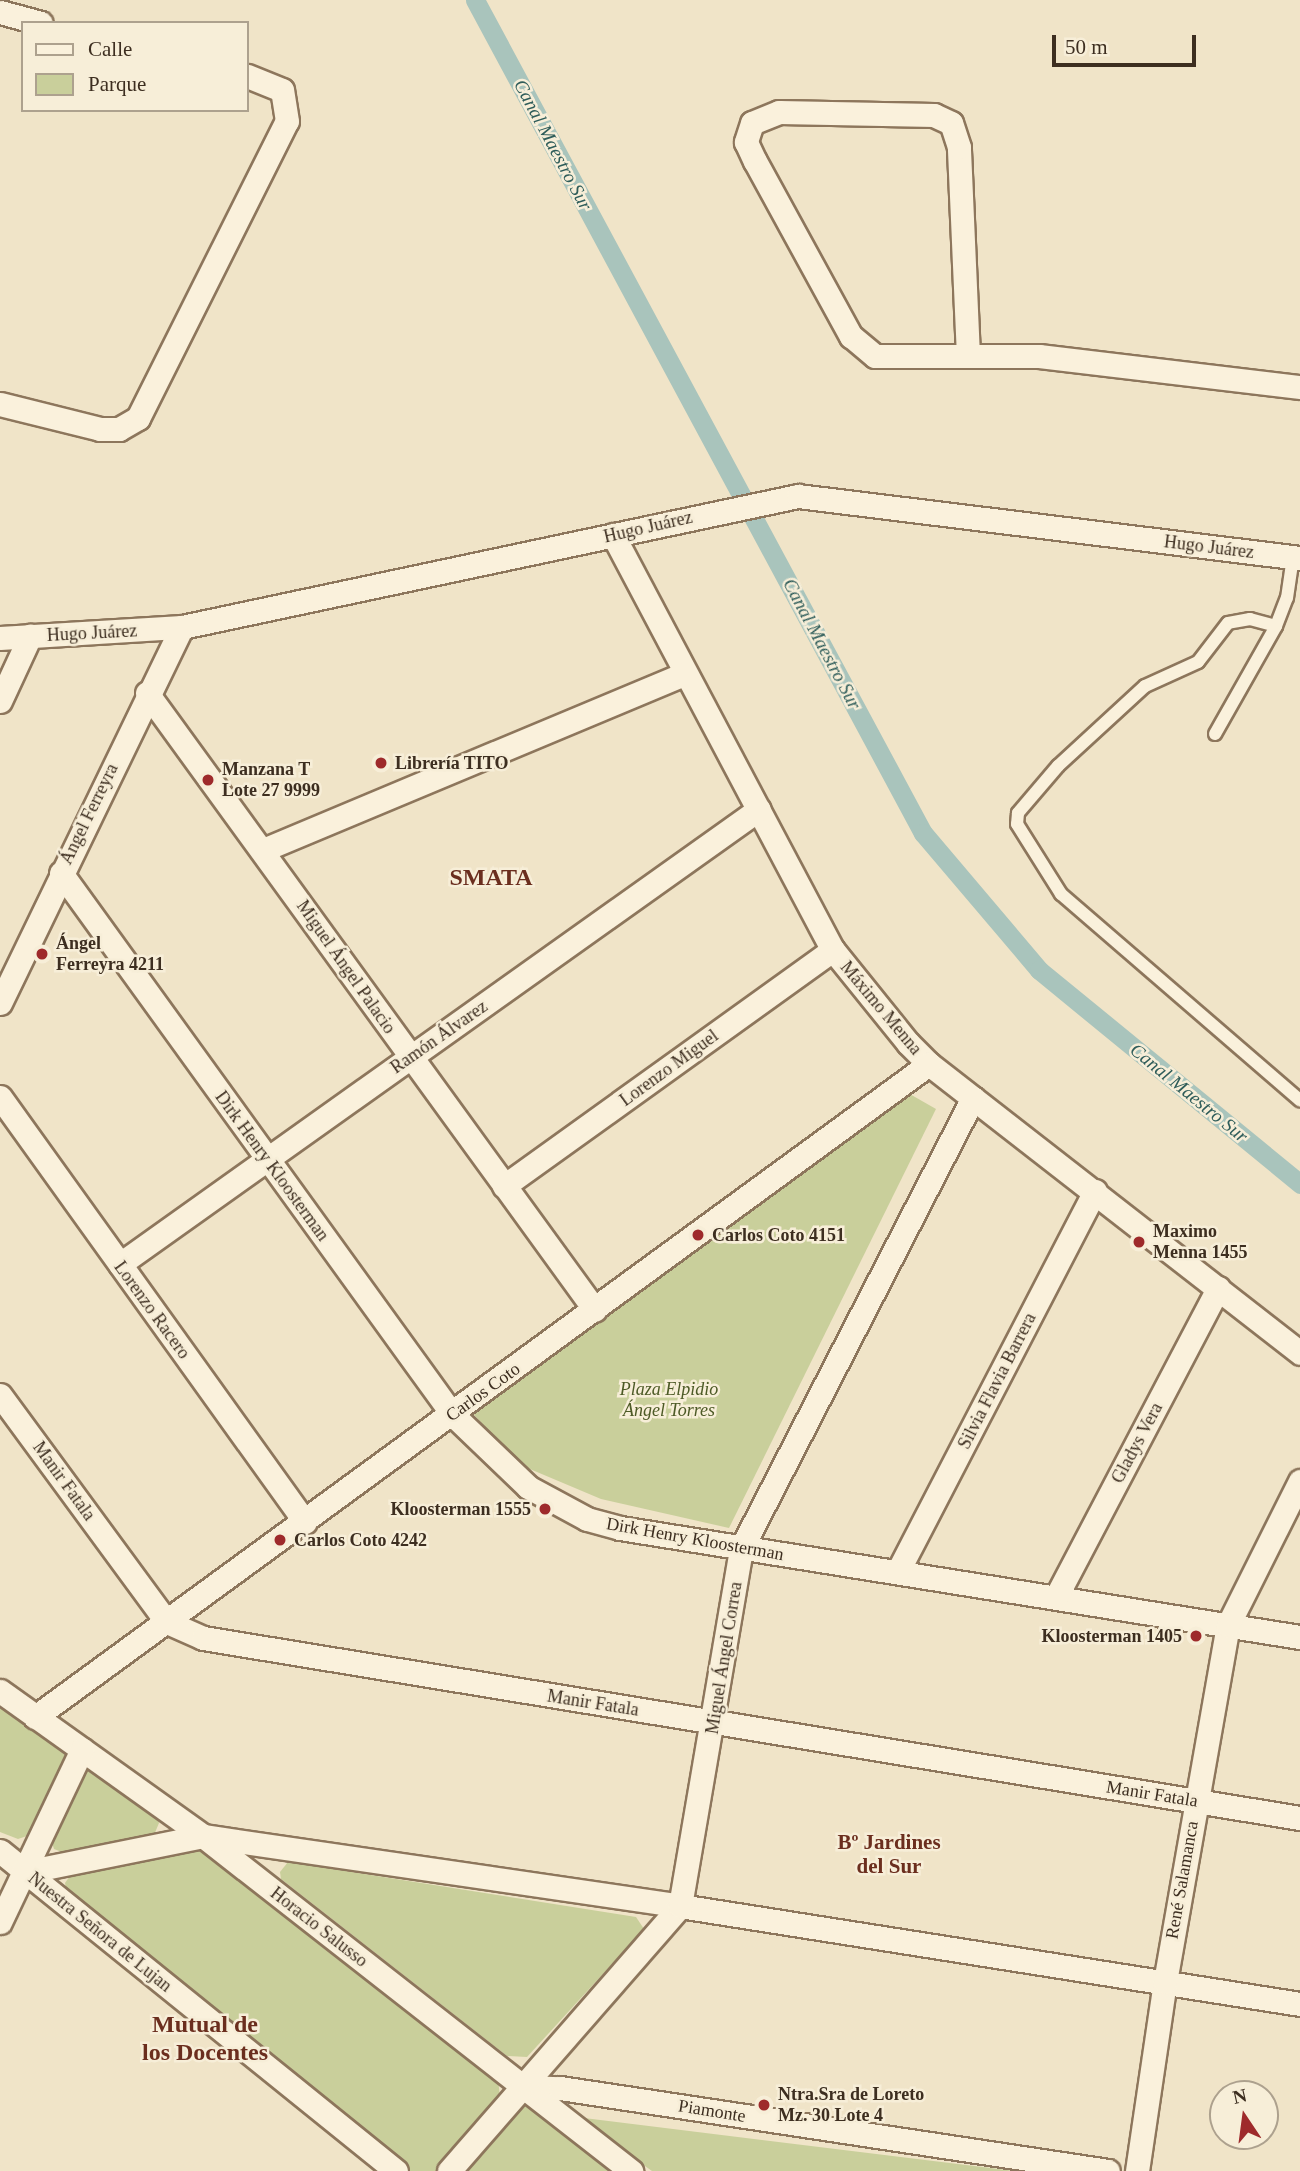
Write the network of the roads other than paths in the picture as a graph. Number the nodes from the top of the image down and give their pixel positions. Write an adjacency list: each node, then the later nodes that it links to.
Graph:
1 (0, 12): 2 (street)
2 (34, 21)
3 (248, 76): 6 (street)
4 (968, 356): 4 (street); 5 (street)
5 (1300, 387)
6 (0, 404)
7 (613, 535): 8 (street, Hugo Juárez); 10 (street, Hugo Juárez); 13 (street, Máximo Menna)
8 (1296, 558): 9 (lane)
9 (1276, 626): 16 (lane); 26 (lane)
10 (182, 627): 11 (street, Hugo Juárez); 14 (street, Ángel Ferreyra)
11 (30, 636): 12 (street, Hugo Juárez); 15 (street)
12 (0, 638)
13 (684, 674): 17 (street, Máximo Menna); 18 (street)
14 (147, 693): 18 (street, Miguel Ángel Palacio); 19 (street, Ángel Ferreyra)
15 (0, 701)
16 (1215, 734)
17 (759, 809): 20 (street, Máximo Menna); 22 (street, Ramón Álvarez)
18 (263, 850): 22 (street, Miguel Ángel Palacio)
19 (61, 873): 21 (street, Ángel Ferreyra); 27 (street, Dirk Henry Kloosterman)
20 (833, 950): 23 (street, Máximo Menna); 28 (street, Lorenzo Miguel)
21 (0, 1003)
22 (410, 1058): 27 (street, Ramón Álvarez); 28 (street, Miguel Ángel Palacio)
23 (929, 1064): 25 (street, Máximo Menna); 32 (street, Carlos Coto)
24 (0, 1097): 30 (street, Lorenzo Racero)
25 (973, 1098): 29 (street, Máximo Menna); 38 (street, Miguel Ángel Correa)
26 (1300, 1100)
27 (267, 1160): 30 (street, Ramón Álvarez); 35 (street, Dirk Henry Kloosterman)
28 (504, 1186): 32 (street, Miguel Ángel Palacio)
29 (1096, 1191): 31 (street, Máximo Menna); 39 (street, Silvia Flavia Barrera)
30 (120, 1264): 37 (street, Lorenzo Racero)
31 (1218, 1289): 33 (street, Máximo Menna); 40 (street, Gladys Vera)
32 (595, 1310): 35 (street, Carlos Coto)
33 (1300, 1353)
34 (0, 1395): 41 (street, Manir Fatala)
35 (452, 1414): 37 (street, Carlos Coto); 38 (street, Dirk Henry Kloosterman)
36 (1300, 1481): 42 (street, René Salamanca)
37 (305, 1522): 41 (street, Carlos Coto)
38 (741, 1549): 39 (street, Dirk Henry Kloosterman); 46 (street, Miguel Ángel Correa)
39 (898, 1571): 40 (street, Dirk Henry Kloosterman)
40 (1056, 1597): 42 (street, Dirk Henry Kloosterman)
41 (167, 1622): 45 (street, Carlos Coto); 46 (street, Manir Fatala)
42 (1228, 1625): 43 (street, Dirk Henry Kloosterman); 48 (street, René Salamanca)
43 (1300, 1637)
44 (0, 1692): 45 (street, Horacio Salusso)
45 (35, 1717): 47 (street, Horacio Salusso)
46 (714, 1723): 48 (street, Manir Fatala); 53 (street, Miguel Ángel Correa)
47 (82, 1749): 50 (street, Horacio Salusso); 52 (street)
48 (1196, 1801): 49 (street, Manir Fatala); 55 (street, René Salamanca)
49 (1300, 1818)
50 (204, 1836): 52 (street); 53 (street); 57 (street, Horacio Salusso)
51 (0, 1851): 52 (street, Nuestra Señora de Lujan)
52 (25, 1872): 54 (street); 58 (street, Nuestra Señora de Lujan)
53 (680, 1906): 55 (street); 57 (street)
54 (0, 1922)
55 (1165, 1982): 56 (street); 62 (street, René Salamanca)
56 (1300, 2004)
57 (522, 2087): 59 (street); 60 (street, Horacio Salusso); 61 (street, Piamonte)
58 (396, 2171)
59 (449, 2171)
60 (631, 2171)
61 (1108, 2171)
62 (1137, 2171)

